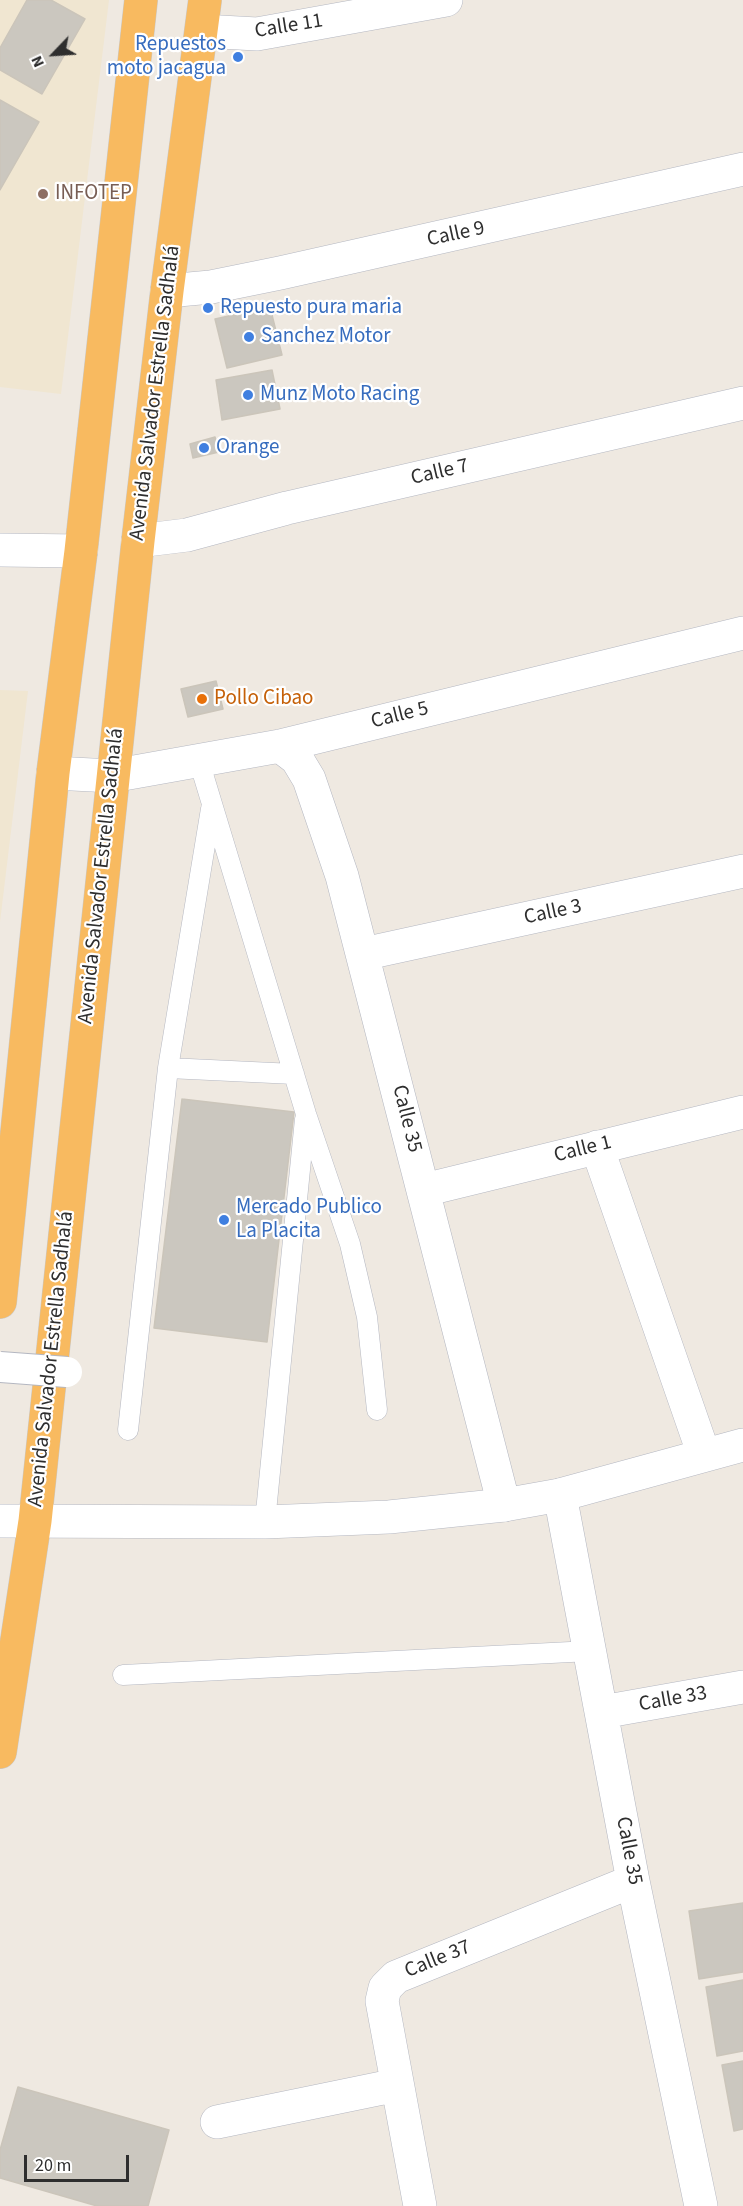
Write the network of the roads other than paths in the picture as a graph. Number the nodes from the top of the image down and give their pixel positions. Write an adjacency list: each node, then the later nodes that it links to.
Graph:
1 (141, 0): 10 (highway)
2 (446, 0): 3 (street, Calle 11)
3 (330, 10): 4 (street, Calle 11)
4 (204, 15): 6 (highway, Avenida Salvador Estrella Sadhalá)
5 (743, 169): 6 (street, Calle 9)
6 (167, 291): 8 (highway, Avenida Salvador Estrella Sadhalá)
7 (743, 404): 8 (street, Calle 7)
8 (138, 541): 15 (highway, Avenida Salvador Estrella Sadhalá)
9 (0, 550): 10 (street)
10 (81, 551): 14 (highway)
11 (743, 633): 12 (street, Calle 5)
12 (280, 746): 13 (street, Calle 5); 18 (street, Calle 35)
13 (198, 761): 15 (street, Calle 5); 16 (lane)
14 (53, 772): 15 (street, Calle 5); 25 (highway)
15 (112, 776): 35 (highway, Avenida Salvador Estrella Sadhalá)
16 (212, 805): 19 (lane); 20 (lane)
17 (743, 871): 18 (street, Calle 3)
18 (363, 954): 24 (street, Calle 35)
19 (168, 1068): 20 (lane); 29 (lane)
20 (294, 1074): 22 (lane)
21 (743, 1112): 23 (street, Calle 1)
22 (306, 1114): 28 (lane); 36 (lane)
23 (597, 1147): 24 (street, Calle 1); 31 (street)
24 (424, 1190): 33 (street, Calle 35)
25 (0, 1302)
26 (0, 1367): 27 (street, bridge)
27 (66, 1372)
28 (377, 1410)
29 (128, 1430)
30 (743, 1445): 31 (street)
31 (704, 1455): 32 (street)
32 (560, 1495): 33 (street); 37 (street, Calle 35)
33 (504, 1505): 36 (street)
34 (0, 1521): 35 (street)
35 (35, 1521): 36 (street); 41 (highway, Avenida Salvador Estrella Sadhalá)
36 (264, 1522)
37 (590, 1651): 38 (lane); 40 (street, Calle 35)
38 (123, 1675)
39 (743, 1687): 40 (street, Calle 33)
40 (602, 1712): 42 (street, Calle 35)
41 (0, 1752)
42 (633, 1881): 43 (street, Calle 37); 46 (street, Calle 35)
43 (396, 2085): 44 (street); 45 (street, Calle 37)
44 (217, 2122)
45 (420, 2206)
46 (701, 2206)

